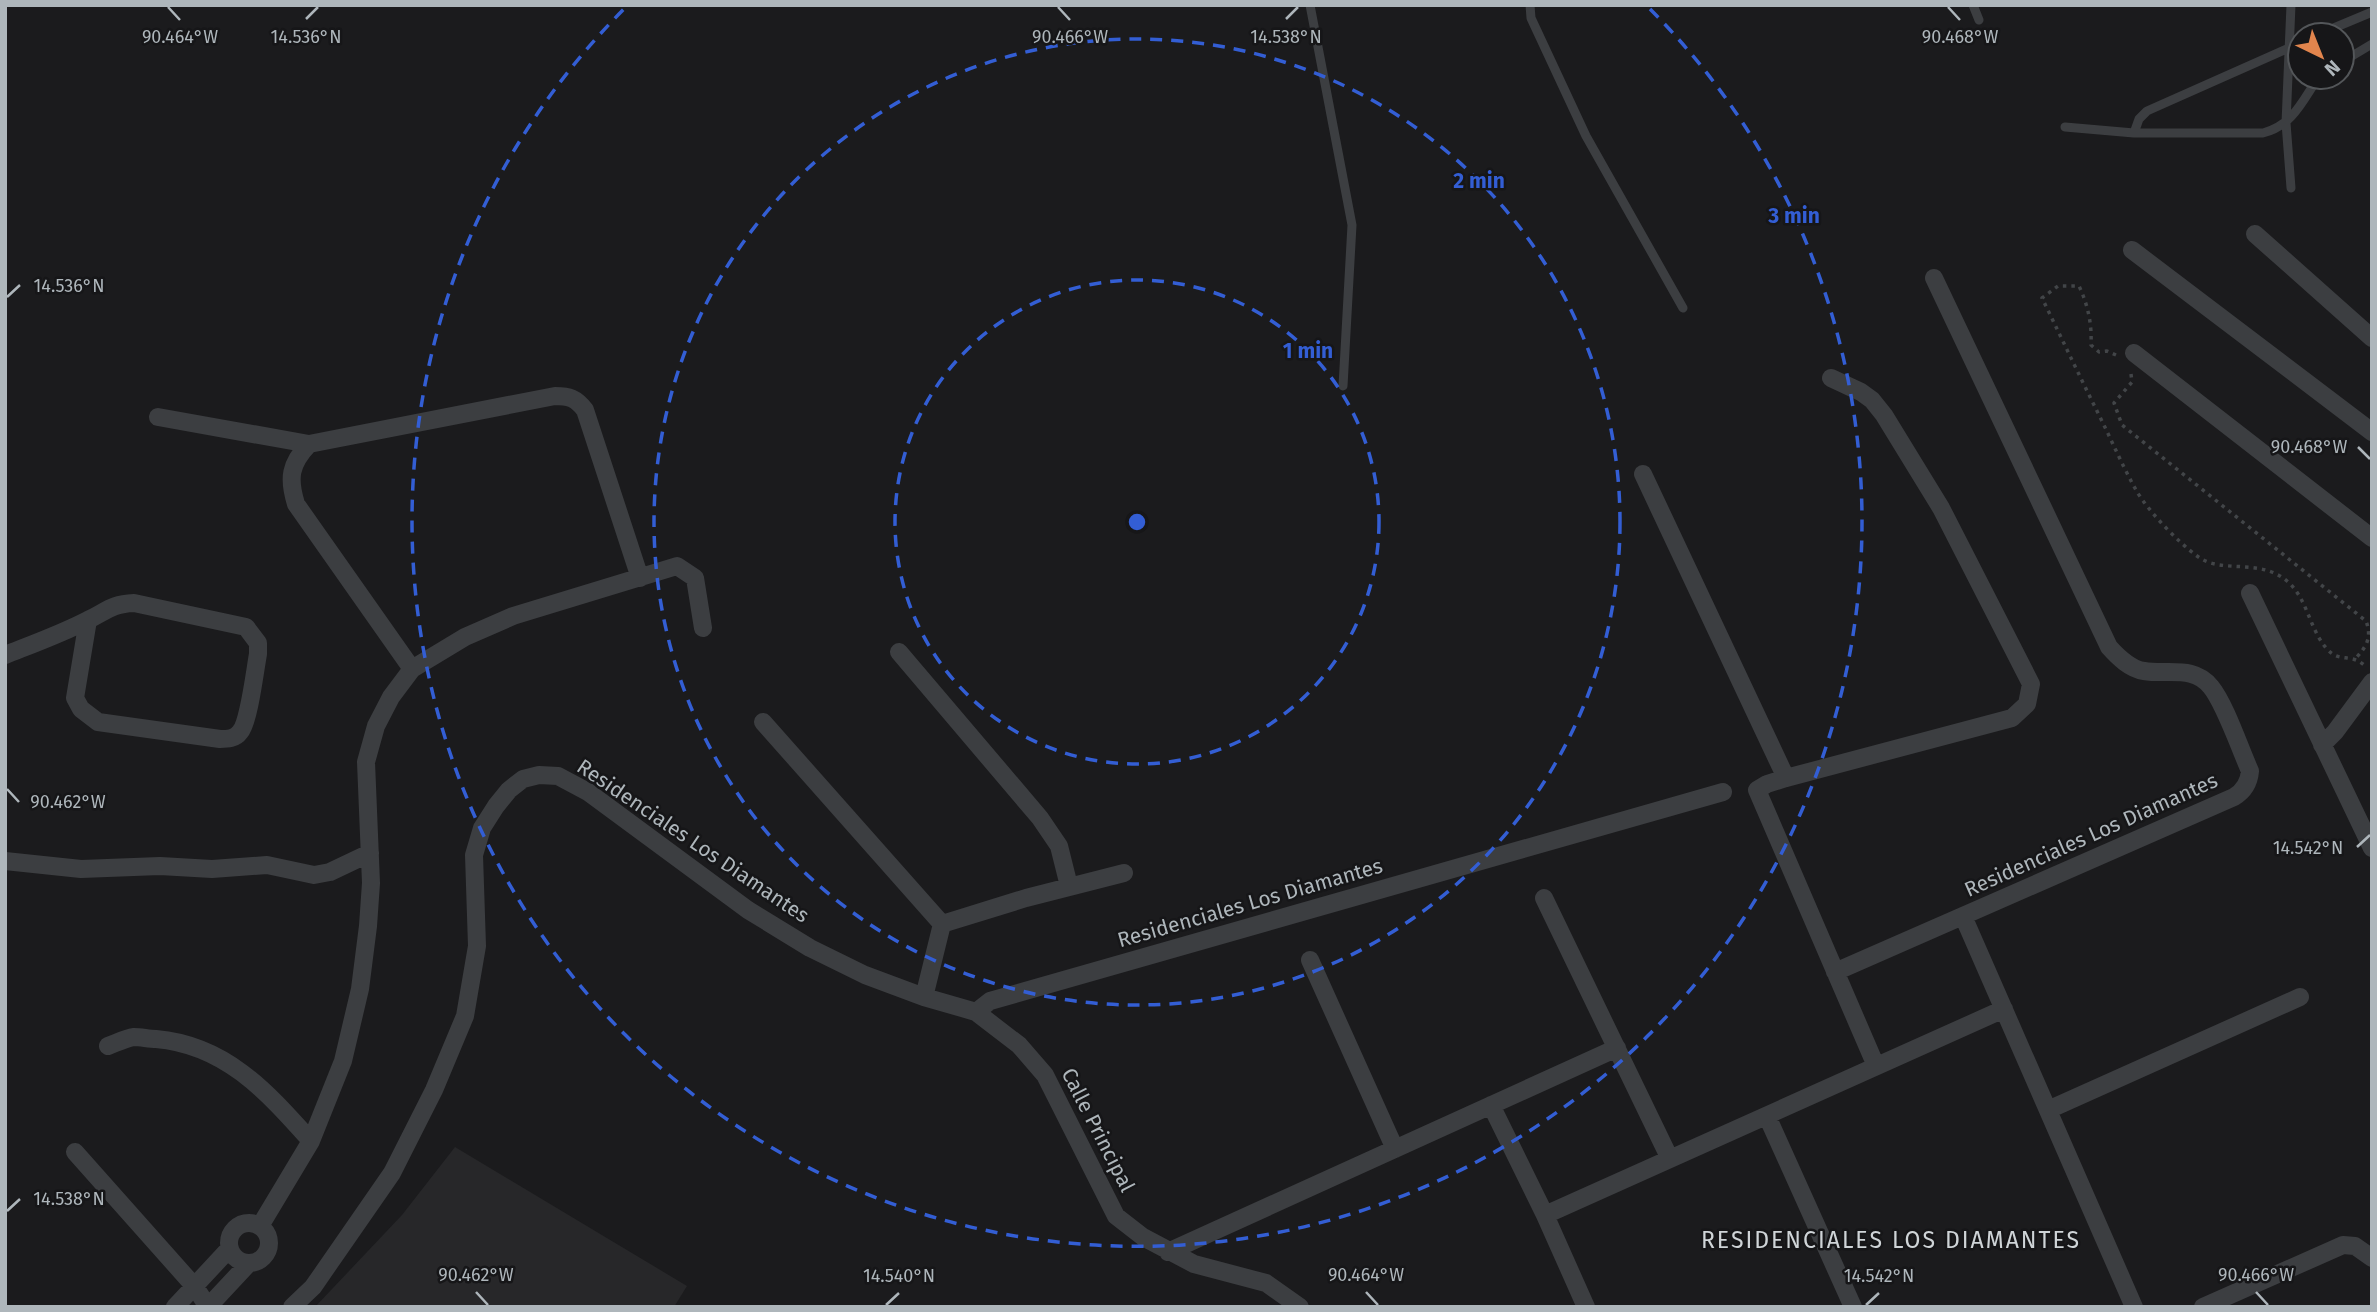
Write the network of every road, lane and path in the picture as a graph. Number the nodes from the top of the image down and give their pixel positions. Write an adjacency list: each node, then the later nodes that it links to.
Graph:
1 (1310, 5): 24 (lane)
2 (1530, 5): 19 (lane)
3 (1973, 5): 5 (lane)
4 (2372, 12): 6 (lane)
5 (1979, 20)
6 (2350, 21)
7 (2372, 44): 9 (lane)
8 (2286, 49): 14 (lane)
9 (2356, 54)
10 (2287, 91): 12 (lane)
11 (2309, 91): 12 (lane)
12 (2286, 123): 14 (lane); 15 (lane)
13 (2065, 127): 14 (lane)
14 (2134, 133)
15 (2291, 188)
16 (2255, 234): 20 (street)
17 (2132, 250): 26 (street)
18 (1934, 278): 48 (street, Residenciales Los Diamantes)
19 (1683, 308)
20 (2372, 338)
21 (2126, 354): 22 (path); 29 (street)
22 (2131, 371)
23 (1831, 378): 40 (street)
24 (1343, 386)
25 (158, 417): 27 (street)
26 (2372, 432)
27 (309, 444): 30 (street); 36 (street)
28 (1643, 474): 40 (street)
29 (2372, 538)
30 (640, 578): 33 (street); 36 (street)
31 (2250, 593): 39 (street)
32 (88, 620): 32 (street); 35 (street)
33 (703, 628)
34 (899, 652): 46 (street)
35 (5, 655)
36 (412, 669): 43 (street)
37 (2372, 682): 39 (street)
38 (763, 722): 49 (street)
39 (2322, 745): 42 (street)
40 (1786, 778): 51 (street)
41 (1723, 792): 55 (street, Residenciales Los Diamantes)
42 (2372, 848)
43 (370, 853): 44 (street); 62 (street)
44 (5, 860)
45 (1124, 873): 46 (street)
46 (1069, 886): 49 (street)
47 (1544, 898): 57 (street)
48 (1963, 916): 51 (street, Residenciales Los Diamantes); 54 (street)
49 (942, 924): 52 (street)
50 (1310, 960): 63 (street)
51 (1835, 972): 58 (street)
52 (924, 997): 55 (street, Residenciales Los Diamantes); 75 (street, Residenciales Los Diamantes)
53 (2300, 997): 60 (street)
54 (2004, 1009): 58 (street); 60 (street)
55 (976, 1012): 69 (street, Calle Principal)
56 (108, 1046): 62 (street)
57 (1617, 1048): 59 (street); 65 (street)
58 (1876, 1066): 61 (street)
59 (1491, 1105): 63 (street); 66 (street)
60 (2048, 1110): 79 (street)
61 (1767, 1116): 65 (street); 78 (street)
62 (311, 1141): 67 (street)
63 (1395, 1149): 69 (street)
64 (75, 1152): 72 (street)
65 (1670, 1159): 66 (street)
66 (1545, 1215): 77 (street)
67 (260, 1226): 68 (street); 71 (street)
68 (230, 1248): 71 (street); 72 (street)
69 (1168, 1252): 76 (street, Calle Principal)
70 (2372, 1258): 80 (street)
71 (249, 1263): 74 (street)
72 (195, 1287): 73 (street); 74 (street)
73 (175, 1307)
74 (208, 1307)
75 (292, 1307)
76 (1300, 1307)
77 (1586, 1307)
78 (1853, 1307)
79 (2134, 1307)
80 (2203, 1307)

